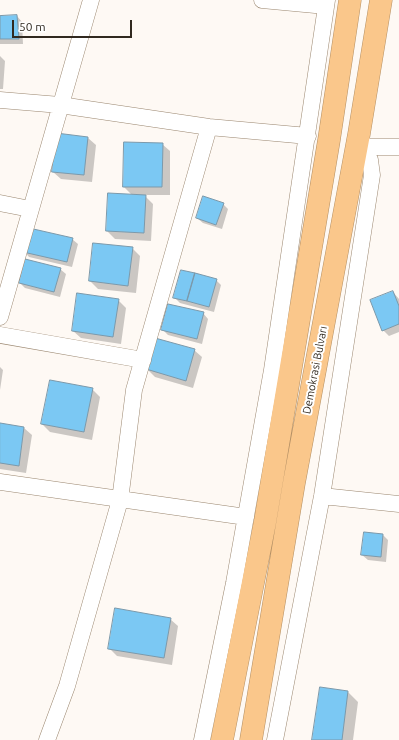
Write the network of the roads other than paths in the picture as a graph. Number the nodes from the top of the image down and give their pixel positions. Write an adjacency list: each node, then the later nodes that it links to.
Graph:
1 (91, 0): 7 (street)
2 (262, 0): 5 (street)
3 (350, 0): 24 (highway, Demokrasi Bulvarı)
4 (381, 0): 10 (highway, Demokrasi Bulvarı)
5 (326, 3): 9 (street)
6 (0, 100): 7 (street)
7 (60, 105): 8 (street); 13 (street)
8 (209, 127): 9 (street); 16 (street)
9 (308, 136): 21 (street)
10 (363, 141): 11 (street); 18 (street); 25 (highway, Demokrasi Bulvarı)
11 (399, 147)
12 (0, 203): 13 (street)
13 (30, 209): 14 (street)
14 (0, 317)
15 (0, 335): 16 (street)
16 (143, 360): 19 (street)
17 (0, 482): 19 (street)
18 (322, 496): 20 (street); 26 (street)
19 (120, 500): 21 (street); 22 (street)
20 (399, 504)
21 (246, 517): 23 (street)
22 (47, 740)
23 (202, 740)
24 (222, 740)
25 (251, 740)
26 (275, 740)

